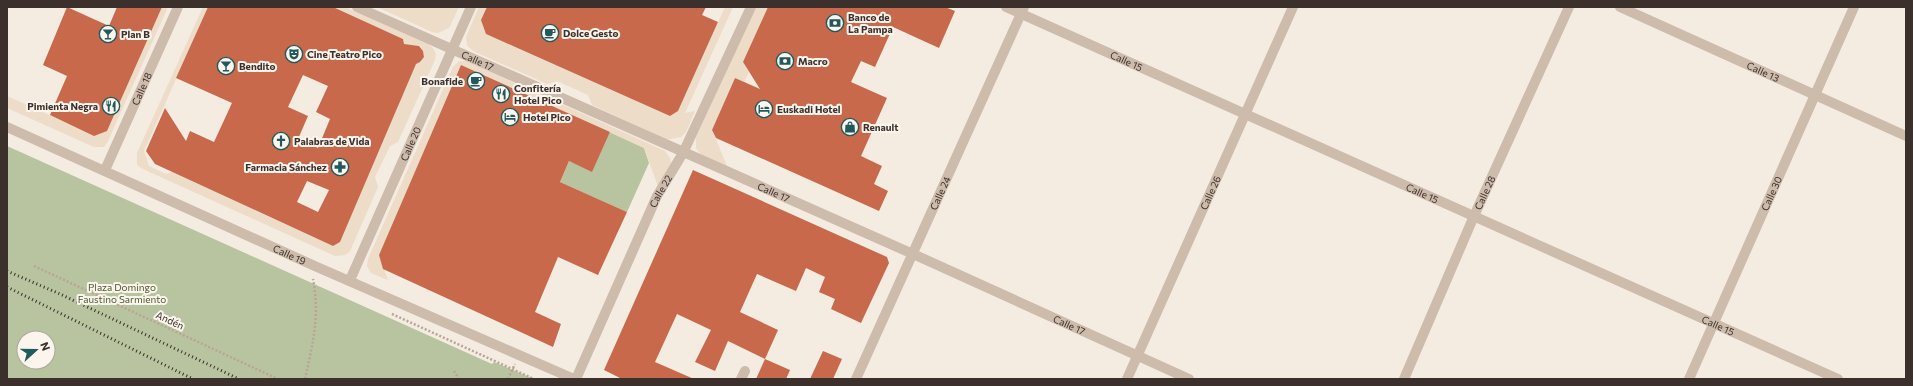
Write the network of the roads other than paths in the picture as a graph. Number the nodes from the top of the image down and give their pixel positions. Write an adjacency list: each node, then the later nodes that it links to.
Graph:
1 (178, 7): 17 (street, Calle 18)
2 (357, 7): 11 (street, Calle 17)
3 (471, 7): 11 (street, Calle 20)
4 (751, 7): 16 (street, Calle 22)
5 (1006, 7): 10 (street, Calle 15)
6 (1293, 7): 13 (street, Calle 26)
7 (1569, 7): 18 (street, Calle 28)
8 (1620, 7): 12 (street, Calle 13)
9 (1854, 7): 12 (street, Calle 30)
10 (1023, 10): 13 (street, Calle 15); 19 (street, Calle 24)
11 (452, 50): 16 (street, Calle 17); 20 (street, Calle 20)
12 (1814, 94): 15 (street, Calle 13); 21 (street, Calle 30)
13 (1245, 114): 18 (street, Calle 15); 22 (street, Calle 26)
14 (7, 126): 17 (street, Calle 19)
15 (1906, 136)
16 (684, 152): 19 (street, Calle 17); 23 (street, Calle 22)
17 (105, 170): 20 (street, Calle 19)
18 (1474, 216): 21 (street, Calle 15); 27 (street, Calle 28)
19 (913, 254): 22 (street, Calle 17); 24 (street, Calle 24)
20 (350, 280): 23 (street, Calle 19)
21 (1714, 323): 28 (street, Calle 30); 29 (street, Calle 15)
22 (1137, 357): 25 (street, Calle 26); 26 (street, Calle 17)
23 (575, 379)
24 (856, 379)
25 (1127, 379)
26 (1189, 379)
27 (1404, 379)
28 (1689, 379)
29 (1838, 379)

